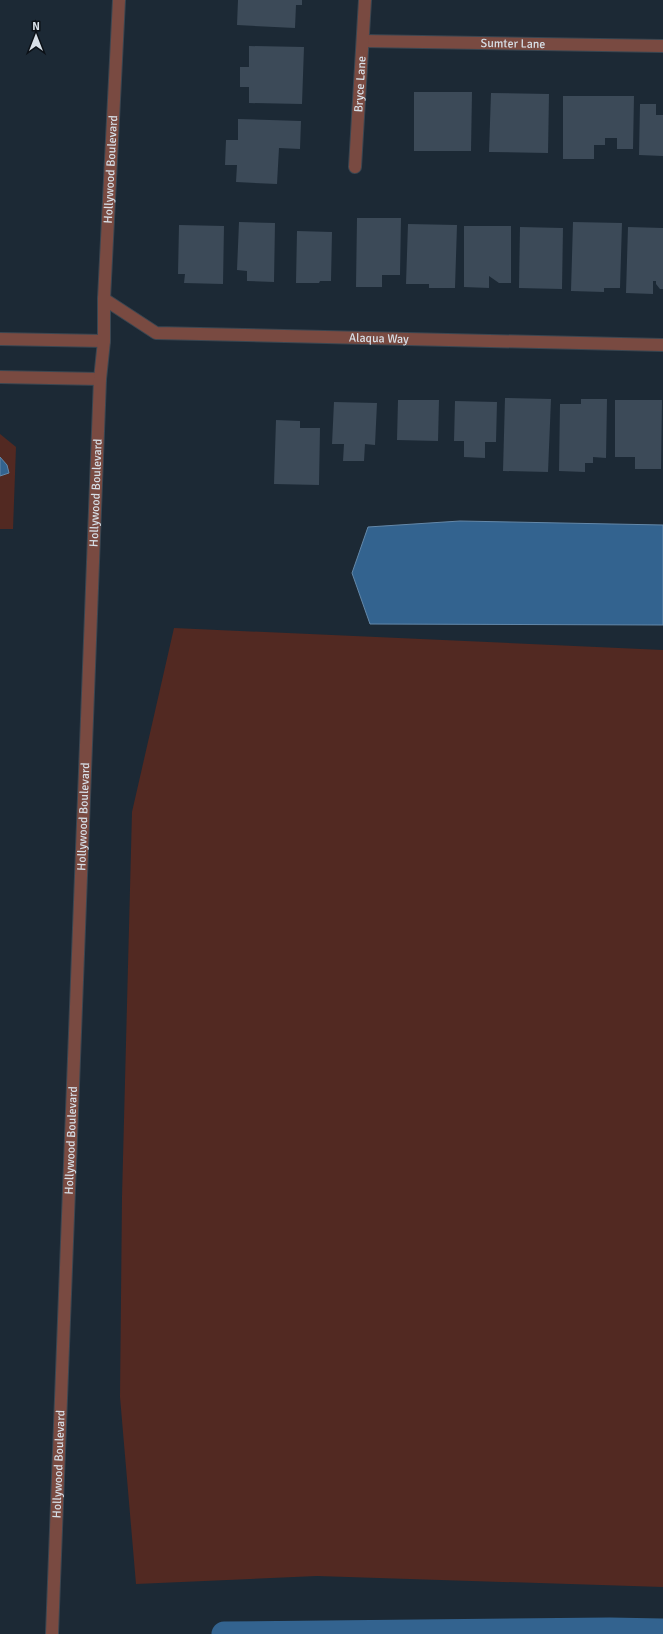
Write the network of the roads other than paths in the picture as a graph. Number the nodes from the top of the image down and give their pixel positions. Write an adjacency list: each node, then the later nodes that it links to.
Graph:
1 (119, 0): 6 (street, Hollywood Boulevard)
2 (365, 0): 3 (street, Bryce Lane)
3 (364, 41): 4 (street, Sumter Lane); 5 (street, Bryce Lane)
4 (663, 46)
5 (354, 167)
6 (104, 299): 8 (street, Hollywood Boulevard); 9 (street, Alaqua Way)
7 (0, 340): 8 (street)
8 (104, 341): 11 (street, Hollywood Boulevard)
9 (663, 345)
10 (0, 377): 11 (street)
11 (100, 379): 12 (street, Hollywood Boulevard)
12 (52, 1634)

